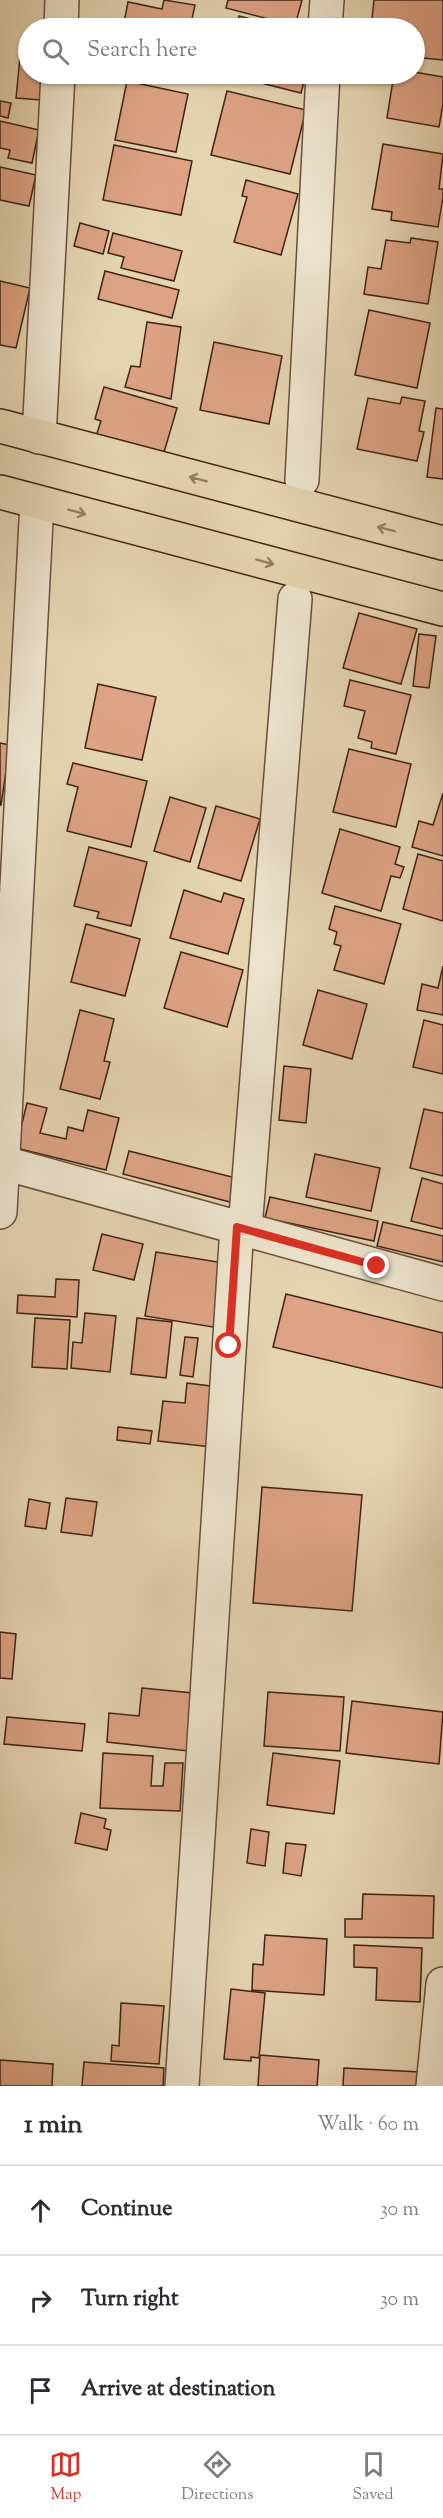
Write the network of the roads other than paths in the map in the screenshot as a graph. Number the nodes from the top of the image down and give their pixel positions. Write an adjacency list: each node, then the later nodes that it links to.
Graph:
1 (62, 0): 3 (street)
2 (327, 0): 4 (street)
3 (61, 18)
4 (326, 18)
5 (57, 84): 8 (street)
6 (322, 84): 9 (street)
7 (0, 426): 8 (main road)
8 (39, 437): 12 (main road, one-way to 8)
9 (302, 480)
10 (0, 492): 11 (main road)
11 (36, 502): 14 (main road, one-way to 14); 15 (street)
12 (443, 543)
13 (295, 599): 17 (street)
14 (443, 609)
15 (2, 1162): 16 (street); 17 (street)
16 (0, 1212)
17 (241, 1228): 18 (street); 20 (street)
18 (443, 1284)
19 (443, 1984): 21 (street)
20 (182, 2086)
21 (433, 2086)

